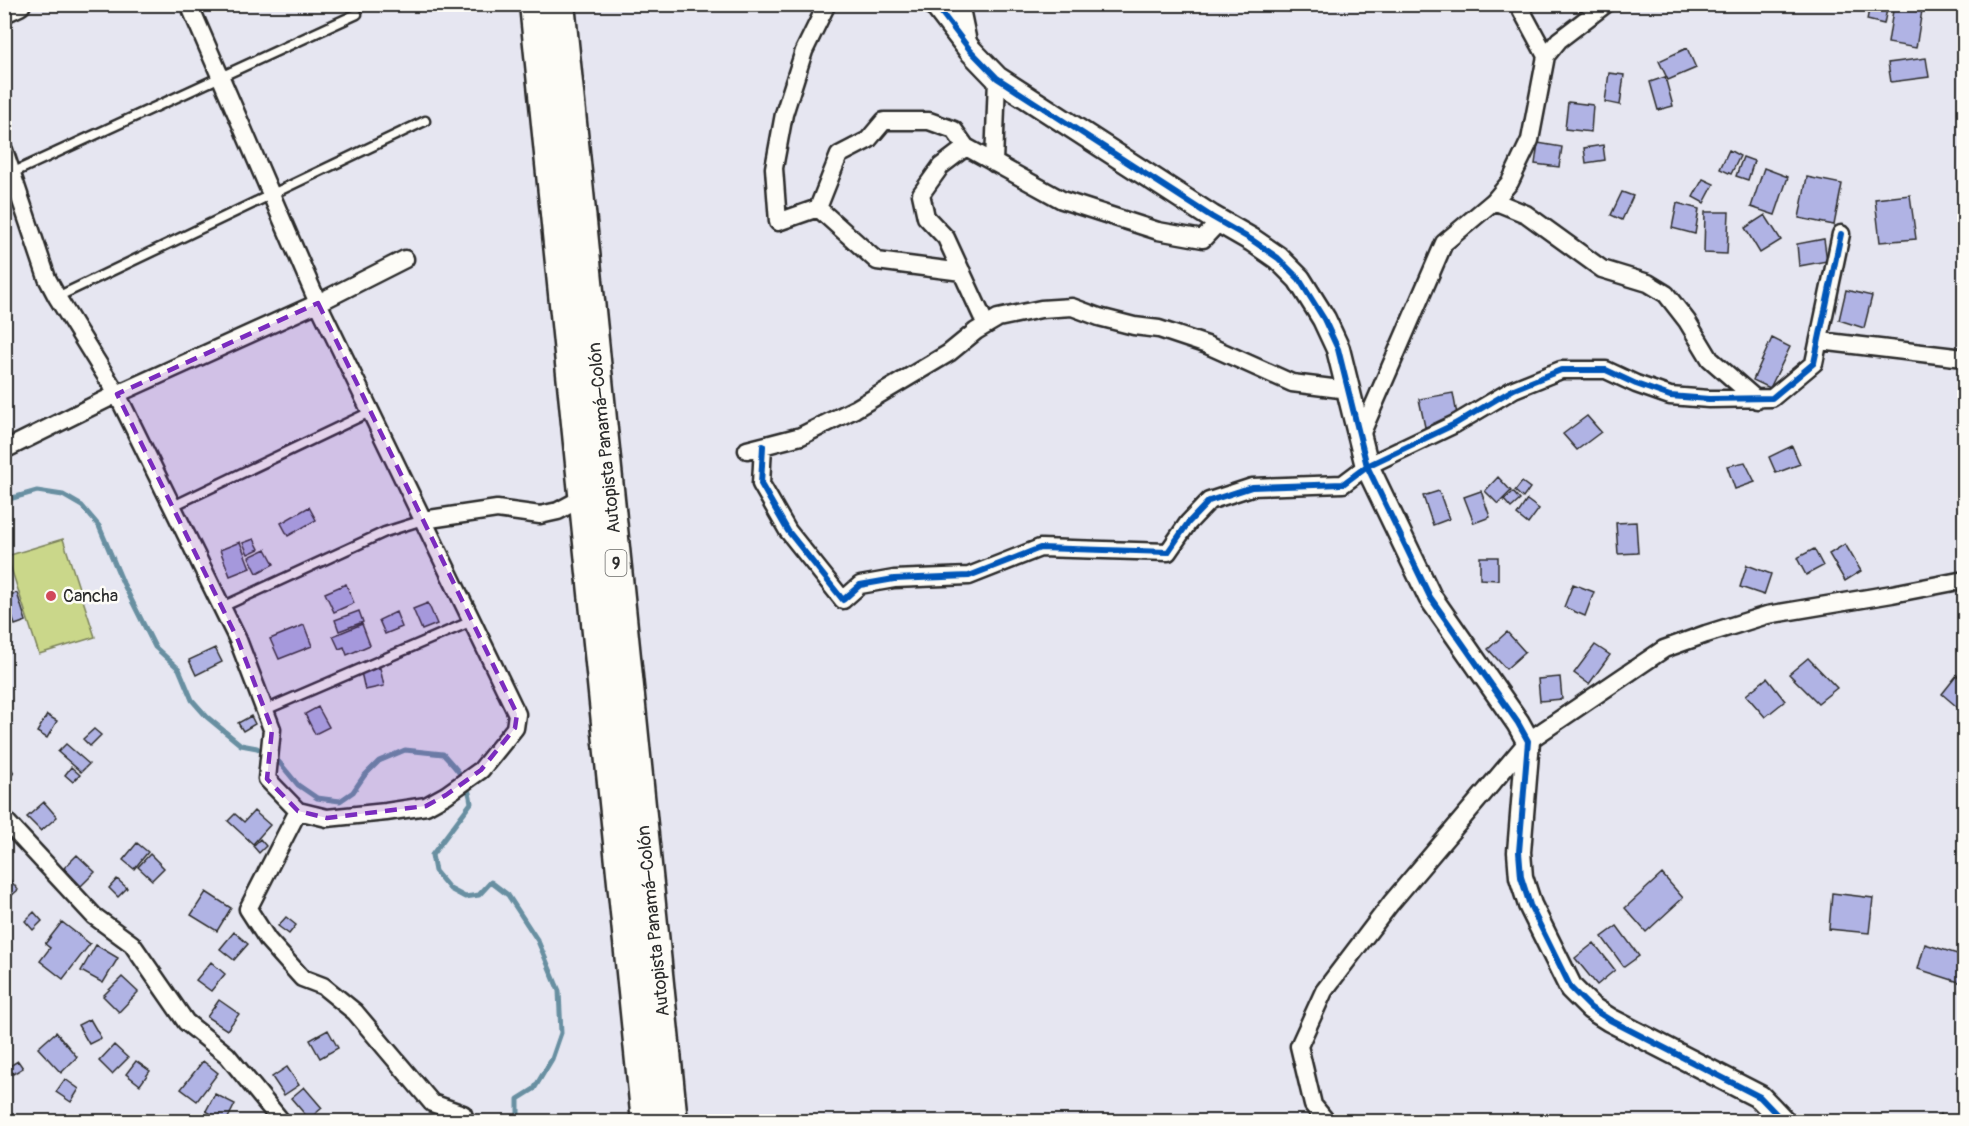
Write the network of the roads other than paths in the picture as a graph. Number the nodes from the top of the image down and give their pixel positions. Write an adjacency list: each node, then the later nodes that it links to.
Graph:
1 (19, 4): 10 (street)
2 (189, 4): 14 (street)
3 (534, 4): 41 (highway, Autopista Panamá–Colón / 9)
4 (560, 4): 54 (highway, Autopista Panamá–Colón / 9)
5 (827, 4): 24 (street)
6 (935, 4): 12 (street)
7 (960, 4): 12 (street)
8 (1518, 4): 13 (street)
9 (1606, 4): 13 (street)
10 (4, 11)
11 (357, 14): 14 (lane)
12 (970, 50): 15 (street)
13 (1546, 56): 23 (street)
14 (221, 77): 20 (lane); 21 (street)
15 (997, 78): 19 (street); 25 (street)
16 (425, 121): 21 (lane)
17 (966, 147): 19 (street); 24 (street); 28 (street)
18 (4, 150): 20 (street)
19 (994, 163): 25 (street)
20 (12, 173): 22 (street)
21 (270, 195): 29 (lane); 30 (street)
22 (13, 201): 29 (street)
23 (1494, 201): 36 (street); 38 (street)
24 (818, 208): 28 (street)
25 (1220, 221): 34 (street)
26 (1841, 234): 32 (street)
27 (405, 259): 30 (street)
28 (962, 272): 31 (street)
29 (57, 297): 35 (street)
30 (318, 303): 35 (street); 37 (street)
31 (986, 325): 34 (street); 40 (street)
32 (1820, 341): 33 (street); 36 (street)
33 (1965, 358)
34 (1348, 390): 38 (street)
35 (117, 394): 39 (street); 42 (street)
36 (1757, 400): 40 (street)
37 (370, 412): 42 (lane); 43 (street)
38 (1360, 437): 40 (street)
39 (4, 450)
40 (1367, 466): 48 (street)
41 (584, 497): 43 (street); 53 (highway, Autopista Panamá–Colón / 9)
42 (173, 506): 45 (street)
43 (423, 520): 45 (lane); 46 (street)
44 (1965, 580): 48 (street)
45 (222, 607): 47 (street)
46 (472, 621): 47 (lane); 49 (street)
47 (265, 710): 49 (street)
48 (1528, 741): 55 (street); 56 (street)
49 (298, 810): 52 (street)
50 (4, 819): 51 (street)
51 (282, 1122)
52 (466, 1122)
53 (646, 1122)
54 (673, 1122)
55 (1327, 1122)
56 (1784, 1122)

